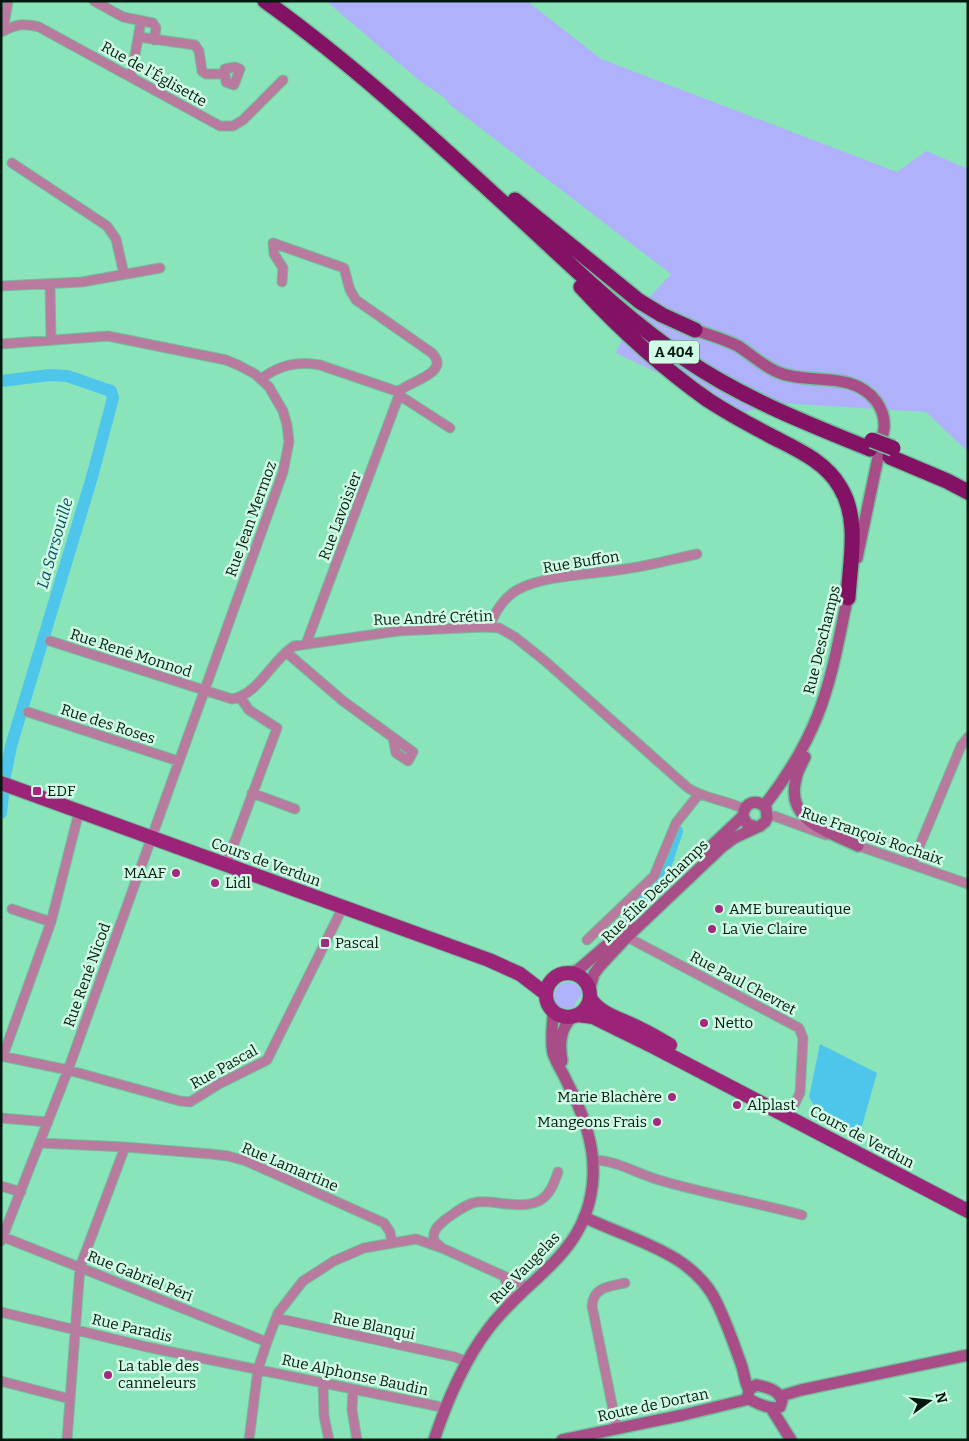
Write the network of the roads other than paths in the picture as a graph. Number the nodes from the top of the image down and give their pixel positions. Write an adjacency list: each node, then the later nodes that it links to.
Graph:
1 (8, 1): 6 (street)
2 (94, 1): 5 (street)
3 (265, 1): 13 (highway, A 404)
4 (282, 1): 13 (highway, A 404)
5 (141, 21): 7 (street); 8 (street)
6 (2, 32): 10 (street, Rue de l'Églisette)
7 (139, 37): 8 (street); 10 (street)
8 (154, 40): 9 (street)
9 (225, 74)
10 (131, 77): 11 (street, Rue de l'Églisette)
11 (283, 80)
12 (12, 163): 15 (street)
13 (512, 205): 19 (highway); 25 (highway, A 404); 29 (highway)
14 (160, 268): 15 (street)
15 (124, 274): 17 (street)
16 (282, 282): 23 (street)
17 (50, 284): 18 (street); 20 (street)
18 (1, 286)
19 (695, 330): 29 (main road, Rue Deschamps)
20 (51, 340): 21 (street, Rue Jean Mermoz); 22 (street, Rue Jean Mermoz)
21 (1, 344)
22 (261, 379): 23 (street); 35 (street, Rue Jean Mermoz)
23 (399, 394): 24 (street); 32 (street, Rue Lavoisier)
24 (450, 428)
25 (892, 452): 26 (highway, A 404); 27 (highway, A 404)
26 (968, 481)
27 (968, 492)
28 (697, 554): 30 (street, Rue Buffon)
29 (848, 598): 34 (main road, Rue Deschamps)
30 (490, 627): 32 (street, Rue André Crétin); 43 (street, Rue André Crétin)
31 (50, 640): 35 (street, Rue René Monnod)
32 (306, 644): 33 (street, Rue André Crétin)
33 (286, 652): 36 (street, Rue André Crétin); 38 (street)
34 (832, 666): 45 (main road, Rue Deschamps); 50 (main road)
35 (204, 691): 36 (street); 40 (street, Rue Jean Mermoz)
36 (240, 698): 42 (street)
37 (28, 712): 40 (street, Rue des Roses)
38 (393, 738)
39 (968, 738): 51 (street)
40 (178, 761): 49 (street, Rue Jean Mermoz)
41 (5, 784): 46 (main road, Cours de Verdun)
42 (252, 793): 44 (street); 52 (street)
43 (699, 794): 47 (street, Rue André Crétin); 58 (street)
44 (295, 808)
45 (766, 811): 47 (main road); 48 (main road); 50 (street, Rue François Rochaix)
46 (79, 812): 49 (main road, Cours de Verdun); 56 (street)
47 (744, 813): 48 (main road); 59 (main road, Rue Élie Deschamps)
48 (756, 828): 57 (main road, Rue Élie Deschamps)
49 (150, 838): 52 (main road, Cours de Verdun); 67 (street, Rue René Nicod)
50 (858, 846): 51 (street, Rue François Rochaix)
51 (912, 864): 53 (street, Rue François Rochaix)
52 (226, 865): 54 (main road, Cours de Verdun)
53 (968, 884)
54 (343, 908): 60 (main road, Cours de Verdun); 67 (street, Rue Pascal)
55 (12, 909): 56 (street)
56 (51, 922): 66 (street)
57 (627, 937): 63 (main road, Rue Élie Deschamps); 69 (street, Rue Paul Chevret)
58 (588, 940)
59 (568, 973): 61 (main road); 63 (main road)
60 (520, 974): 61 (main road, Cours de Verdun); 62 (main road, Cours de Verdun)
61 (553, 978): 62 (main road)
62 (546, 994): 64 (main road)
63 (590, 994): 65 (main road); 69 (main road, Cours de Verdun)
64 (553, 1012): 65 (main road); 68 (main road, Rue Vaugelas)
65 (575, 1016): 68 (main road, Rue Vaugelas); 78 (main road, Cours de Verdun)
66 (2, 1056): 67 (street, Rue Pascal)
67 (68, 1070): 71 (street, Rue René Nicod)
68 (566, 1080): 74 (main road, Rue Vaugelas)
69 (792, 1109): 78 (main road, Cours de Verdun)
70 (1, 1118): 71 (street)
71 (48, 1122): 72 (street, Rue René Nicod)
72 (40, 1143): 73 (street, Rue Lamartine); 77 (street, Rue René Nicod)
73 (126, 1147): 84 (street, Rue Lamartine); 86 (street)
74 (593, 1169): 79 (street); 80 (main road, Rue Vaugelas)
75 (558, 1172): 81 (street)
76 (1, 1186): 77 (street)
77 (21, 1192): 82 (street, Rue René Nicod)
78 (967, 1205)
79 (802, 1215)
80 (584, 1217): 89 (main road, Rue Vaugelas); 101 (main road)
81 (437, 1226): 83 (street); 85 (street)
82 (2, 1238): 86 (street, Rue Gabriel Péri)
83 (416, 1239): 84 (street); 85 (street)
84 (392, 1242): 92 (street)
85 (442, 1248): 87 (street)
86 (80, 1267): 93 (street); 94 (street, Rue Gabriel Péri)
87 (504, 1276): 89 (street); 90 (street)
88 (625, 1283): 105 (street)
89 (528, 1287): 90 (main road, Rue Vaugelas)
90 (508, 1307): 96 (main road, Rue Vaugelas)
91 (1, 1312): 93 (street, Rue Paradis)
92 (276, 1318): 94 (street); 96 (street, Rue Blanqui)
93 (75, 1328): 97 (street, Rue Paradis); 102 (street)
94 (267, 1342): 97 (street)
95 (968, 1355): 103 (main road)
96 (467, 1362): 104 (main road, Rue Vaugelas)
97 (258, 1369): 99 (street, Rue Alphonse Baudin); 108 (street)
98 (1, 1381): 102 (street)
99 (323, 1383): 100 (street, Rue Alphonse Baudin); 109 (street)
100 (353, 1389): 104 (street, Rue Alphonse Baudin); 110 (street)
101 (751, 1391): 103 (main road); 103 (main road); 105 (main road, Route de Dortan)
102 (70, 1398): 107 (street)
103 (778, 1403): 106 (main road)
104 (446, 1408): 111 (main road, Rue Vaugelas)
105 (617, 1429): 112 (main road, Route de Dortan)
106 (788, 1435)
107 (67, 1440)
108 (249, 1440)
109 (329, 1440)
110 (357, 1440)
111 (434, 1440)
112 (562, 1440)

